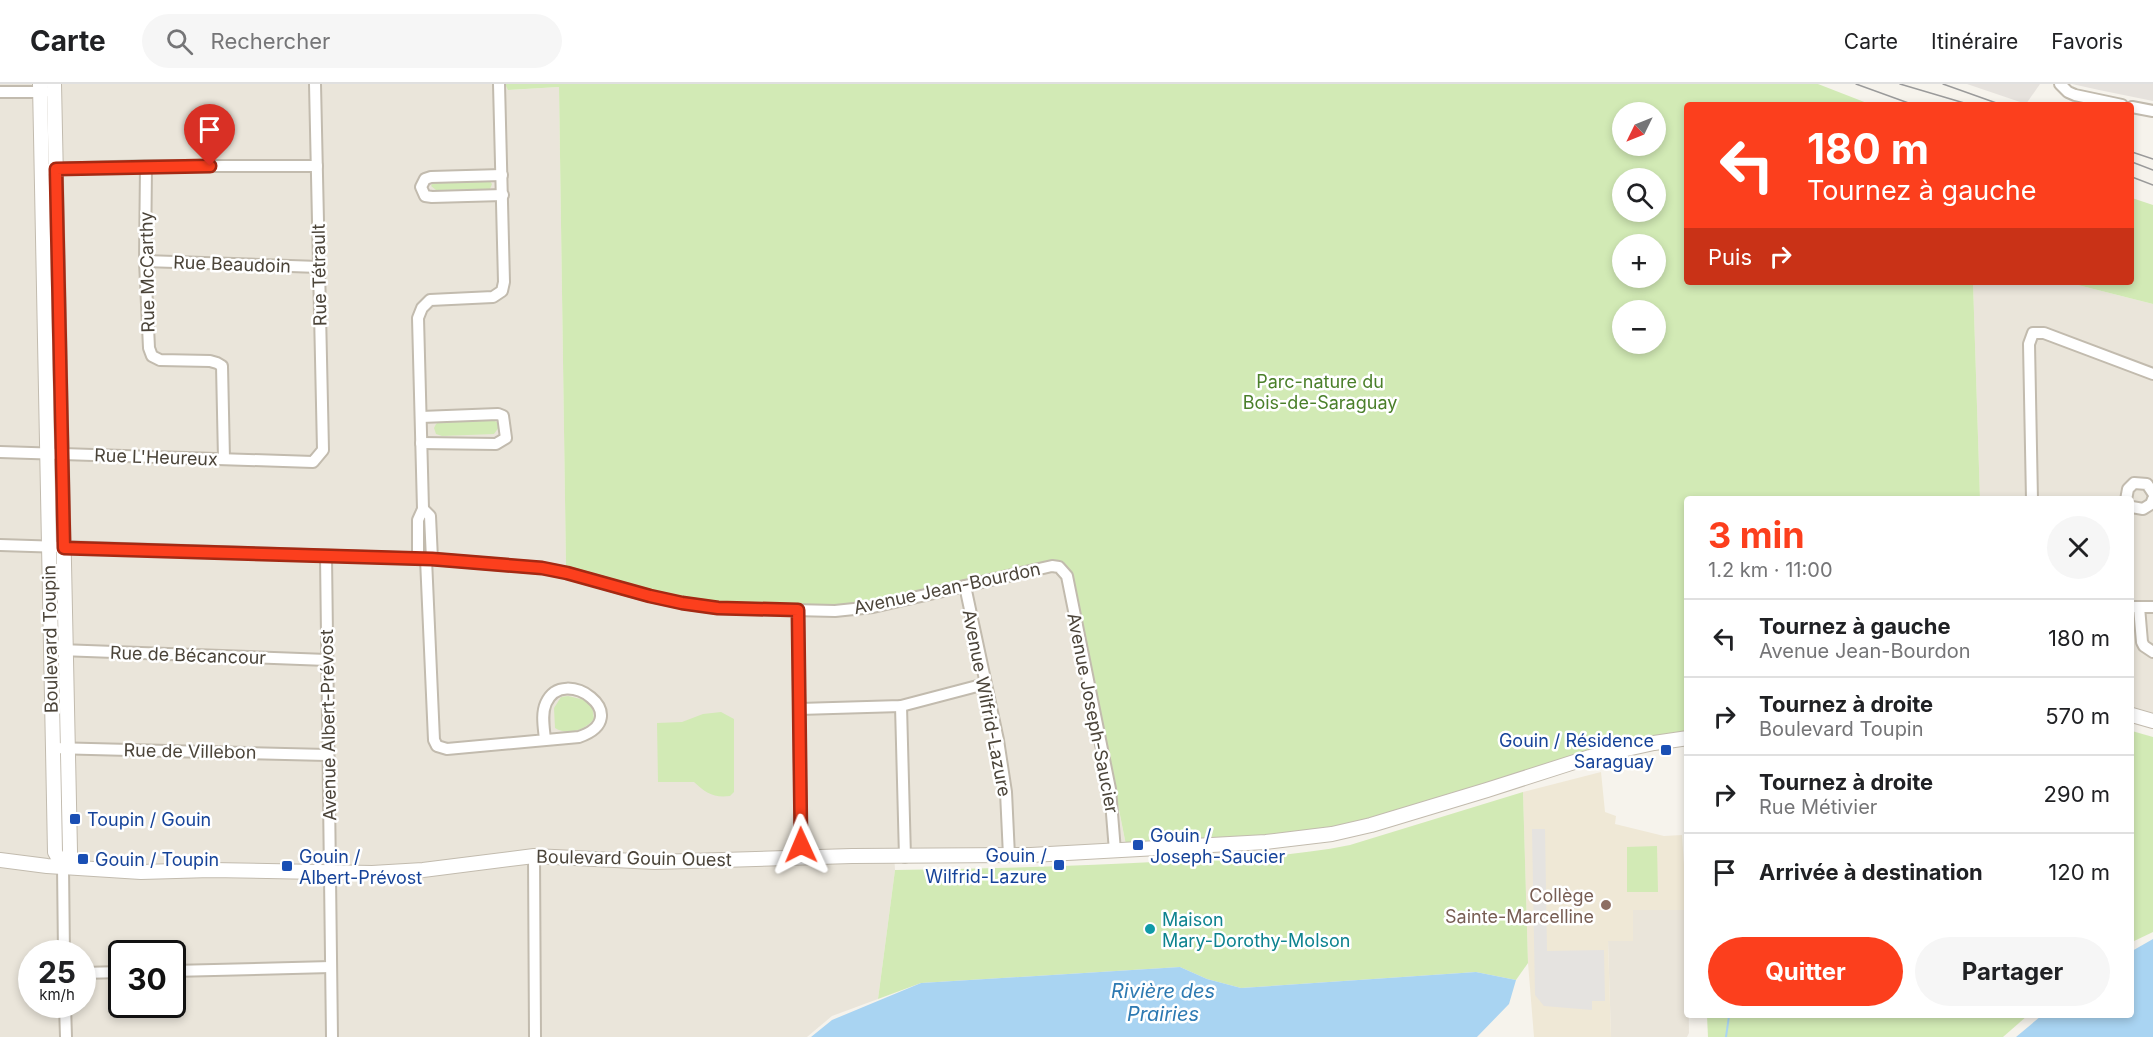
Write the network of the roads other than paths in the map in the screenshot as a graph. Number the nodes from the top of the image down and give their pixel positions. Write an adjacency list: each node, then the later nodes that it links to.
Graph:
1 (315, 84): 11 (street, Rue Tétrault)
2 (500, 84): 14 (street)
3 (2061, 84): 7 (street)
4 (40, 88): 5 (street); 6 (street); 12 (street, Boulevard Toupin)
5 (55, 88): 13 (street, Boulevard Toupin)
6 (0, 92)
7 (2108, 102)
8 (2134, 107): 9 (street)
9 (2153, 111)
10 (146, 166): 11 (street); 13 (street); 16 (street, Rue McCarthy)
11 (316, 166): 17 (street, Rue Tétrault)
12 (41, 169): 13 (street); 22 (street, Boulevard Toupin)
13 (56, 169): 23 (street, Boulevard Toupin)
14 (502, 175): 15 (street); 15 (street)
15 (503, 195): 19 (street)
16 (146, 261): 17 (street, Rue Beaudoin); 24 (street, Rue McCarthy)
17 (319, 267): 25 (street, Rue Tétrault)
18 (2153, 374): 27 (street)
19 (421, 417): 20 (street); 20 (street)
20 (421, 443): 35 (street)
21 (0, 452): 22 (street, Rue L'Heureux)
22 (46, 454): 23 (street, Rue L'Heureux); 32 (street, Boulevard Toupin)
23 (61, 454): 24 (street, Rue L'Heureux); 33 (street, Boulevard Toupin)
24 (224, 459): 25 (street, Rue L'Heureux)
25 (313, 462)
26 (2153, 493): 28 (street)
27 (2031, 496)
28 (2127, 496)
29 (2153, 499): 30 (street)
30 (2134, 507)
31 (0, 545): 32 (street, Avenue Jean-Bourdon)
32 (49, 547): 33 (street, Avenue Jean-Bourdon); 41 (street, Boulevard Toupin)
33 (64, 548): 34 (street, Avenue Jean-Bourdon); 42 (street, Boulevard Toupin)
34 (326, 556): 35 (street, Avenue Jean-Bourdon); 44 (street, Avenue Albert-Prévost)
35 (425, 559): 40 (street, Avenue Jean-Bourdon); 51 (street)
36 (1067, 576): 37 (street, Avenue Jean-Bourdon); 55 (street, Avenue Joseph-Saucier)
37 (964, 586): 40 (street, Avenue Jean-Bourdon); 45 (street, Avenue Wilfrid-Lazure)
38 (2135, 607): 39 (street); 43 (street)
39 (2153, 607)
40 (798, 610): 47 (street)
41 (50, 650): 42 (street, Rue de Bécancour); 52 (street, Boulevard Toupin)
42 (65, 650): 44 (street, Rue de Bécancour); 53 (street, Boulevard Toupin)
43 (2153, 652)
44 (327, 660): 54 (street, Avenue Albert-Prévost)
45 (985, 684): 46 (street); 58 (street, Avenue Wilfrid-Lazure)
46 (901, 706): 47 (street); 57 (street)
47 (800, 709): 59 (street)
48 (2134, 716): 49 (street)
49 (2153, 721)
50 (1684, 739): 55 (street, Boulevard Gouin Ouest)
51 (545, 740): 51 (street)
52 (52, 748): 53 (street, Rue de Villebon); 61 (street, Boulevard Toupin)
53 (68, 748): 54 (street, Rue de Villebon); 61 (street, Boulevard Toupin)
54 (327, 755): 62 (street, Avenue Albert-Prévost)
55 (1115, 851): 58 (street, Boulevard Gouin Ouest)
56 (534, 856): 59 (street, Boulevard Gouin Ouest); 62 (street, Boulevard Gouin Ouest); 69 (street)
57 (905, 856): 58 (street, Boulevard Gouin Ouest); 59 (street, Boulevard Gouin Ouest)
58 (1009, 856)
59 (801, 857)
60 (0, 860): 61 (street, Boulevard Gouin Ouest)
61 (63, 867): 62 (street, Boulevard Gouin Ouest); 63 (street, Boulevard Toupin)
62 (330, 873): 64 (street, Avenue Albert-Prévost)
63 (64, 940)
64 (331, 967): 65 (street); 68 (street, Avenue Albert-Prévost)
65 (186, 971)
66 (65, 1018): 67 (street)
67 (66, 1037)
68 (332, 1037)
69 (535, 1037)

